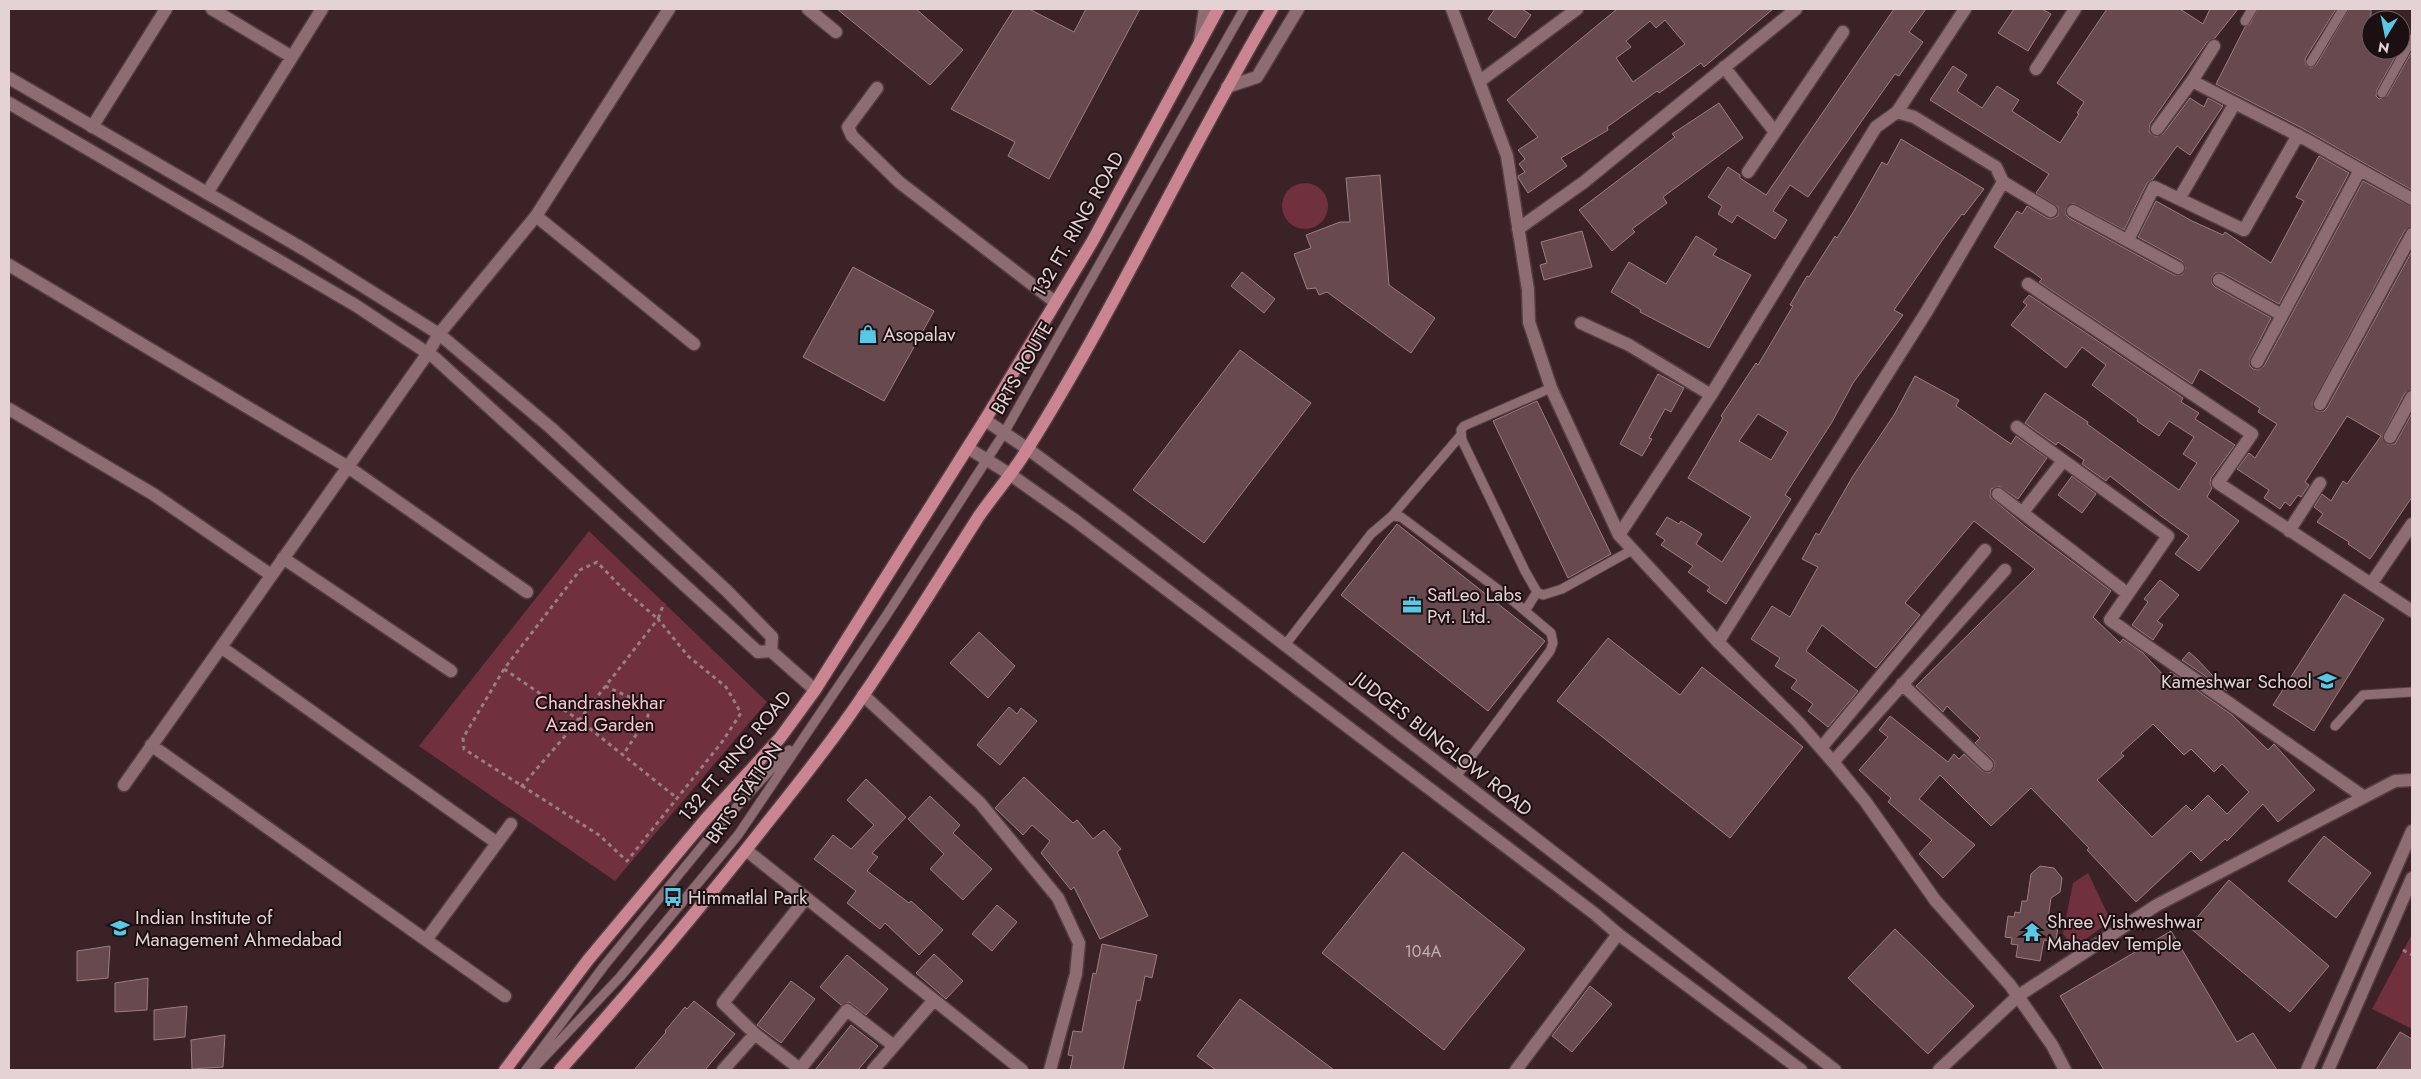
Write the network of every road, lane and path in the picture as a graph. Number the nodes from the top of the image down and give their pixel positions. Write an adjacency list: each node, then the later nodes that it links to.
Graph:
1 (166, 9): 35 (street)
2 (212, 9): 22 (street)
3 (322, 9): 22 (street)
4 (669, 9): 47 (street)
5 (808, 9): 18 (street)
6 (1244, 9): 69 (lane, BRTS ROUTE)
7 (1272, 9): 29 (main road)
8 (1298, 9): 29 (street)
9 (1452, 9): 27 (street)
10 (1577, 9): 27 (street)
11 (1796, 9): 24 (street)
12 (1965, 9): 34 (street)
13 (2075, 9): 25 (street)
14 (2252, 9): 17 (lane)
15 (2343, 9): 23 (lane)
16 (1212, 12): 55 (main road, 132 FT. RING ROAD)
17 (2245, 21)
18 (836, 32)
19 (1843, 32): 37 (street)
20 (2412, 39): 31 (lane)
21 (2214, 46): 28 (street)
22 (292, 57): 42 (street)
23 (2311, 62)
24 (1724, 67): 37 (street); 48 (street)
25 (2036, 69)
26 (9, 78): 35 (street)
27 (1480, 80): 48 (street)
28 (2192, 81): 33 (street); 36 (street)
29 (1227, 87): 73 (main road)
30 (877, 88): 55 (street)
31 (2382, 93)
32 (9, 103): 60 (street)
33 (2235, 103): 38 (street); 43 (street)
34 (1897, 112): 41 (street); 63 (street)
35 (92, 127): 42 (street)
36 (2157, 128)
37 (1775, 132): 40 (street)
38 (2298, 135): 39 (street); 43 (street)
39 (2360, 170): 44 (street); 56 (street)
40 (1748, 172)
41 (2003, 182): 45 (street); 98 (street)
42 (207, 193): 58 (street)
43 (2179, 199): 50 (street)
44 (2412, 199)
45 (2051, 210)
46 (2073, 211): 50 (street)
47 (536, 216): 58 (street); 59 (street)
48 (1518, 229): 62 (street)
49 (2412, 234): 65 (street)
50 (2128, 240): 52 (street)
51 (9, 265): 76 (street)
52 (2178, 268)
53 (2219, 280): 56 (street)
54 (2028, 284): 83 (street)
55 (1055, 302): 67 (main road, 132 FT. RING ROAD)
56 (2282, 315): 61 (street)
57 (1581, 323): 63 (street)
58 (440, 334): 60 (street); 101 (street)
59 (694, 344)
60 (428, 353): 76 (street); 101 (street)
61 (2257, 362)
62 (1551, 388): 70 (lane); 84 (street)
63 (1711, 395): 84 (street)
64 (2412, 397): 71 (street)
65 (2320, 404)
66 (9, 409): 89 (street)
67 (985, 420): 69 (street, JUDGES BUNGLOW ROAD); 72 (main road, 132 FT. RING ROAD)
68 (2017, 427): 75 (street)
69 (1004, 433): 73 (street, JUDGES BUNGLOW ROAD); 74 (lane, BRTS ROUTE)
70 (1461, 435): 81 (lane); 92 (lane)
71 (2390, 437)
72 (968, 448): 74 (street); 106 (main road, 132 FT. RING ROAD)
73 (1028, 449): 77 (main road); 99 (street, JUDGES BUNGLOW ROAD)
74 (986, 460): 77 (street); 113 (lane, BRTS ROUTE)
75 (2063, 461): 80 (street); 93 (street)
76 (348, 467): 87 (street); 91 (street)
77 (1011, 475): 108 (main road); 131 (street)
78 (2320, 483): 83 (street)
79 (1998, 494): 80 (street)
80 (2022, 512): 93 (street)
81 (1392, 516): 95 (lane); 99 (lane)
82 (2412, 524): 90 (street)
83 (2289, 531): 90 (street)
84 (1620, 536): 85 (street)
85 (1632, 550): 92 (lane); 98 (street)
86 (1985, 550): 115 (street)
87 (283, 558): 89 (street); 103 (street)
88 (2005, 570): 104 (street)
89 (271, 575): 100 (street)
90 (2371, 584): 96 (street)
91 (527, 592)
92 (1537, 592): 95 (lane)
93 (2128, 594): 123 (street)
94 (664, 603): 97 (path)
95 (1524, 611): 119 (lane)
96 (2412, 611)
97 (658, 619): 102 (path); 105 (path); 124 (path)
98 (1718, 642): 115 (street)
99 (1285, 645): 119 (street, JUDGES BUNGLOW ROAD)
100 (221, 647): 114 (street); 127 (street)
101 (771, 651): 106 (street)
102 (504, 669): 111 (path); 122 (path)
103 (451, 671)
104 (1902, 684): 117 (street); 118 (street)
105 (605, 686): 110 (path); 111 (path)
106 (815, 690): 141 (main road, 132 FT. RING ROAD)
107 (2412, 692): 112 (lane)
108 (863, 695): 128 (main road); 148 (street)
109 (655, 701): 110 (path)
110 (649, 706): 116 (path)
111 (578, 720): 116 (path); 122 (path)
112 (2335, 726)
113 (808, 730): 142 (lane, BRTS STATION); 143 (lane, BRTS STATION)
114 (151, 745): 121 (street); 132 (street)
115 (1822, 748): 117 (street)
116 (623, 755): 124 (path)
117 (1833, 762): 136 (street)
118 (1987, 765)
119 (1455, 778): 151 (street, JUDGES BUNGLOW ROAD)
120 (2412, 780): 123 (street)
121 (124, 785)
122 (522, 787): 124 (path)
123 (2364, 797): 136 (street)
124 (677, 798)
125 (511, 824): 127 (street)
126 (2412, 832): 154 (street)
127 (498, 843): 132 (street)
128 (746, 850): 130 (street); 140 (main road)
129 (2412, 878): 155 (street)
130 (806, 898): 137 (street); 138 (street)
131 (1618, 934): 149 (street); 150 (street)
132 (426, 940): 135 (street)
133 (2404, 950): 134 (path)
134 (2412, 955)
135 (505, 996)
136 (2018, 996): 152 (street); 153 (street)
137 (934, 1000): 139 (street); 147 (street)
138 (755, 1034): 144 (street); 145 (street)
139 (894, 1046): 145 (street); 146 (street)
140 (563, 1069)
141 (505, 1070)
142 (526, 1070)
143 (532, 1070)
144 (723, 1070)
145 (800, 1070)
146 (873, 1070)
147 (1022, 1070)
148 (1050, 1070)
149 (1516, 1070)
150 (1801, 1070)
151 (1835, 1070)
152 (1939, 1070)
153 (2065, 1070)
154 (2307, 1070)
155 (2328, 1070)

